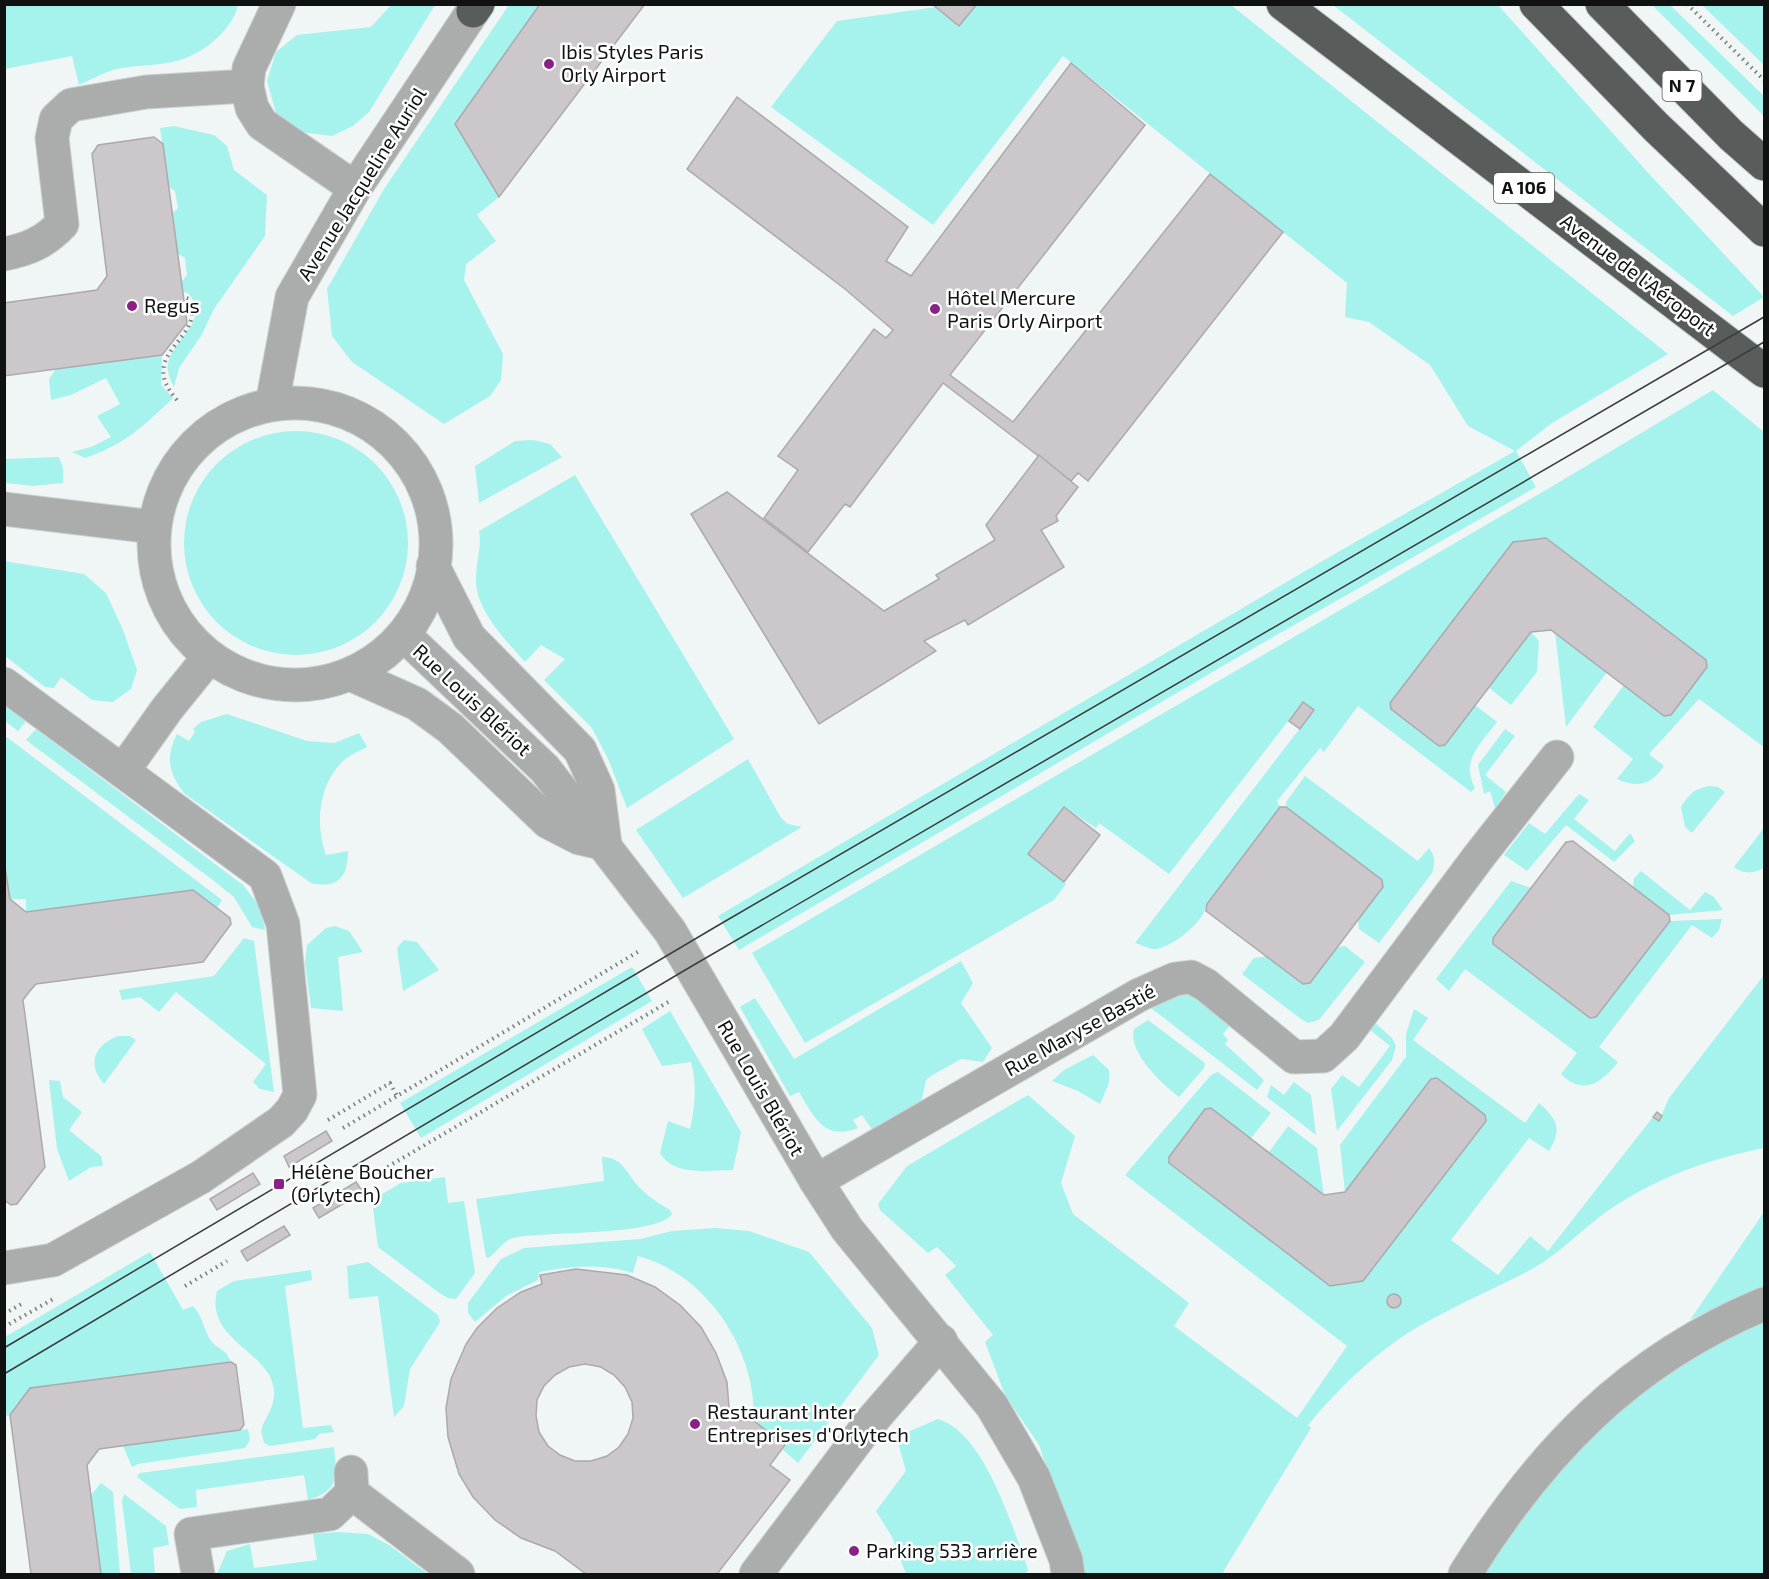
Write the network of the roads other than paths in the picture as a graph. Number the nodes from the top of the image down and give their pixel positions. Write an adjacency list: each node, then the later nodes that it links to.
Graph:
1 (279, 4): 6 (street)
2 (1283, 4): 11 (highway, Avenue de l'Aéroport / A 106)
3 (1536, 4): 9 (highway, N 7)
4 (1602, 4): 7 (highway, N 7)
5 (476, 7): 8 (street, Avenue Jacqueline Auriol)
6 (248, 86): 8 (street); 10 (street)
7 (1764, 164)
8 (355, 188): 12 (street, Avenue Jacqueline Auriol)
9 (1764, 230)
10 (4, 254)
11 (1764, 371)
12 (272, 404): 14 (street); 15 (street)
13 (4, 509): 14 (street)
14 (154, 527): 17 (street)
15 (433, 566): 16 (street); 22 (street)
16 (404, 635): 18 (street); 22 (street, Rue Louis Blériot)
17 (208, 657): 18 (street); 21 (street)
18 (352, 675): 22 (street)
19 (4, 684): 21 (street)
20 (1557, 757): 23 (street, Rue Maryse Bastié)
21 (123, 771): 24 (street)
22 (605, 844): 23 (street, Rue Louis Blériot)
23 (816, 1181): 26 (street, Rue Louis Blériot)
24 (4, 1268)
25 (1764, 1304): 31 (street)
26 (941, 1341): 29 (street); 30 (street, Rue Louis Blériot)
27 (198, 1575): 28 (street)
28 (458, 1575)
29 (756, 1575)
30 (1068, 1575)
31 (1465, 1575)

